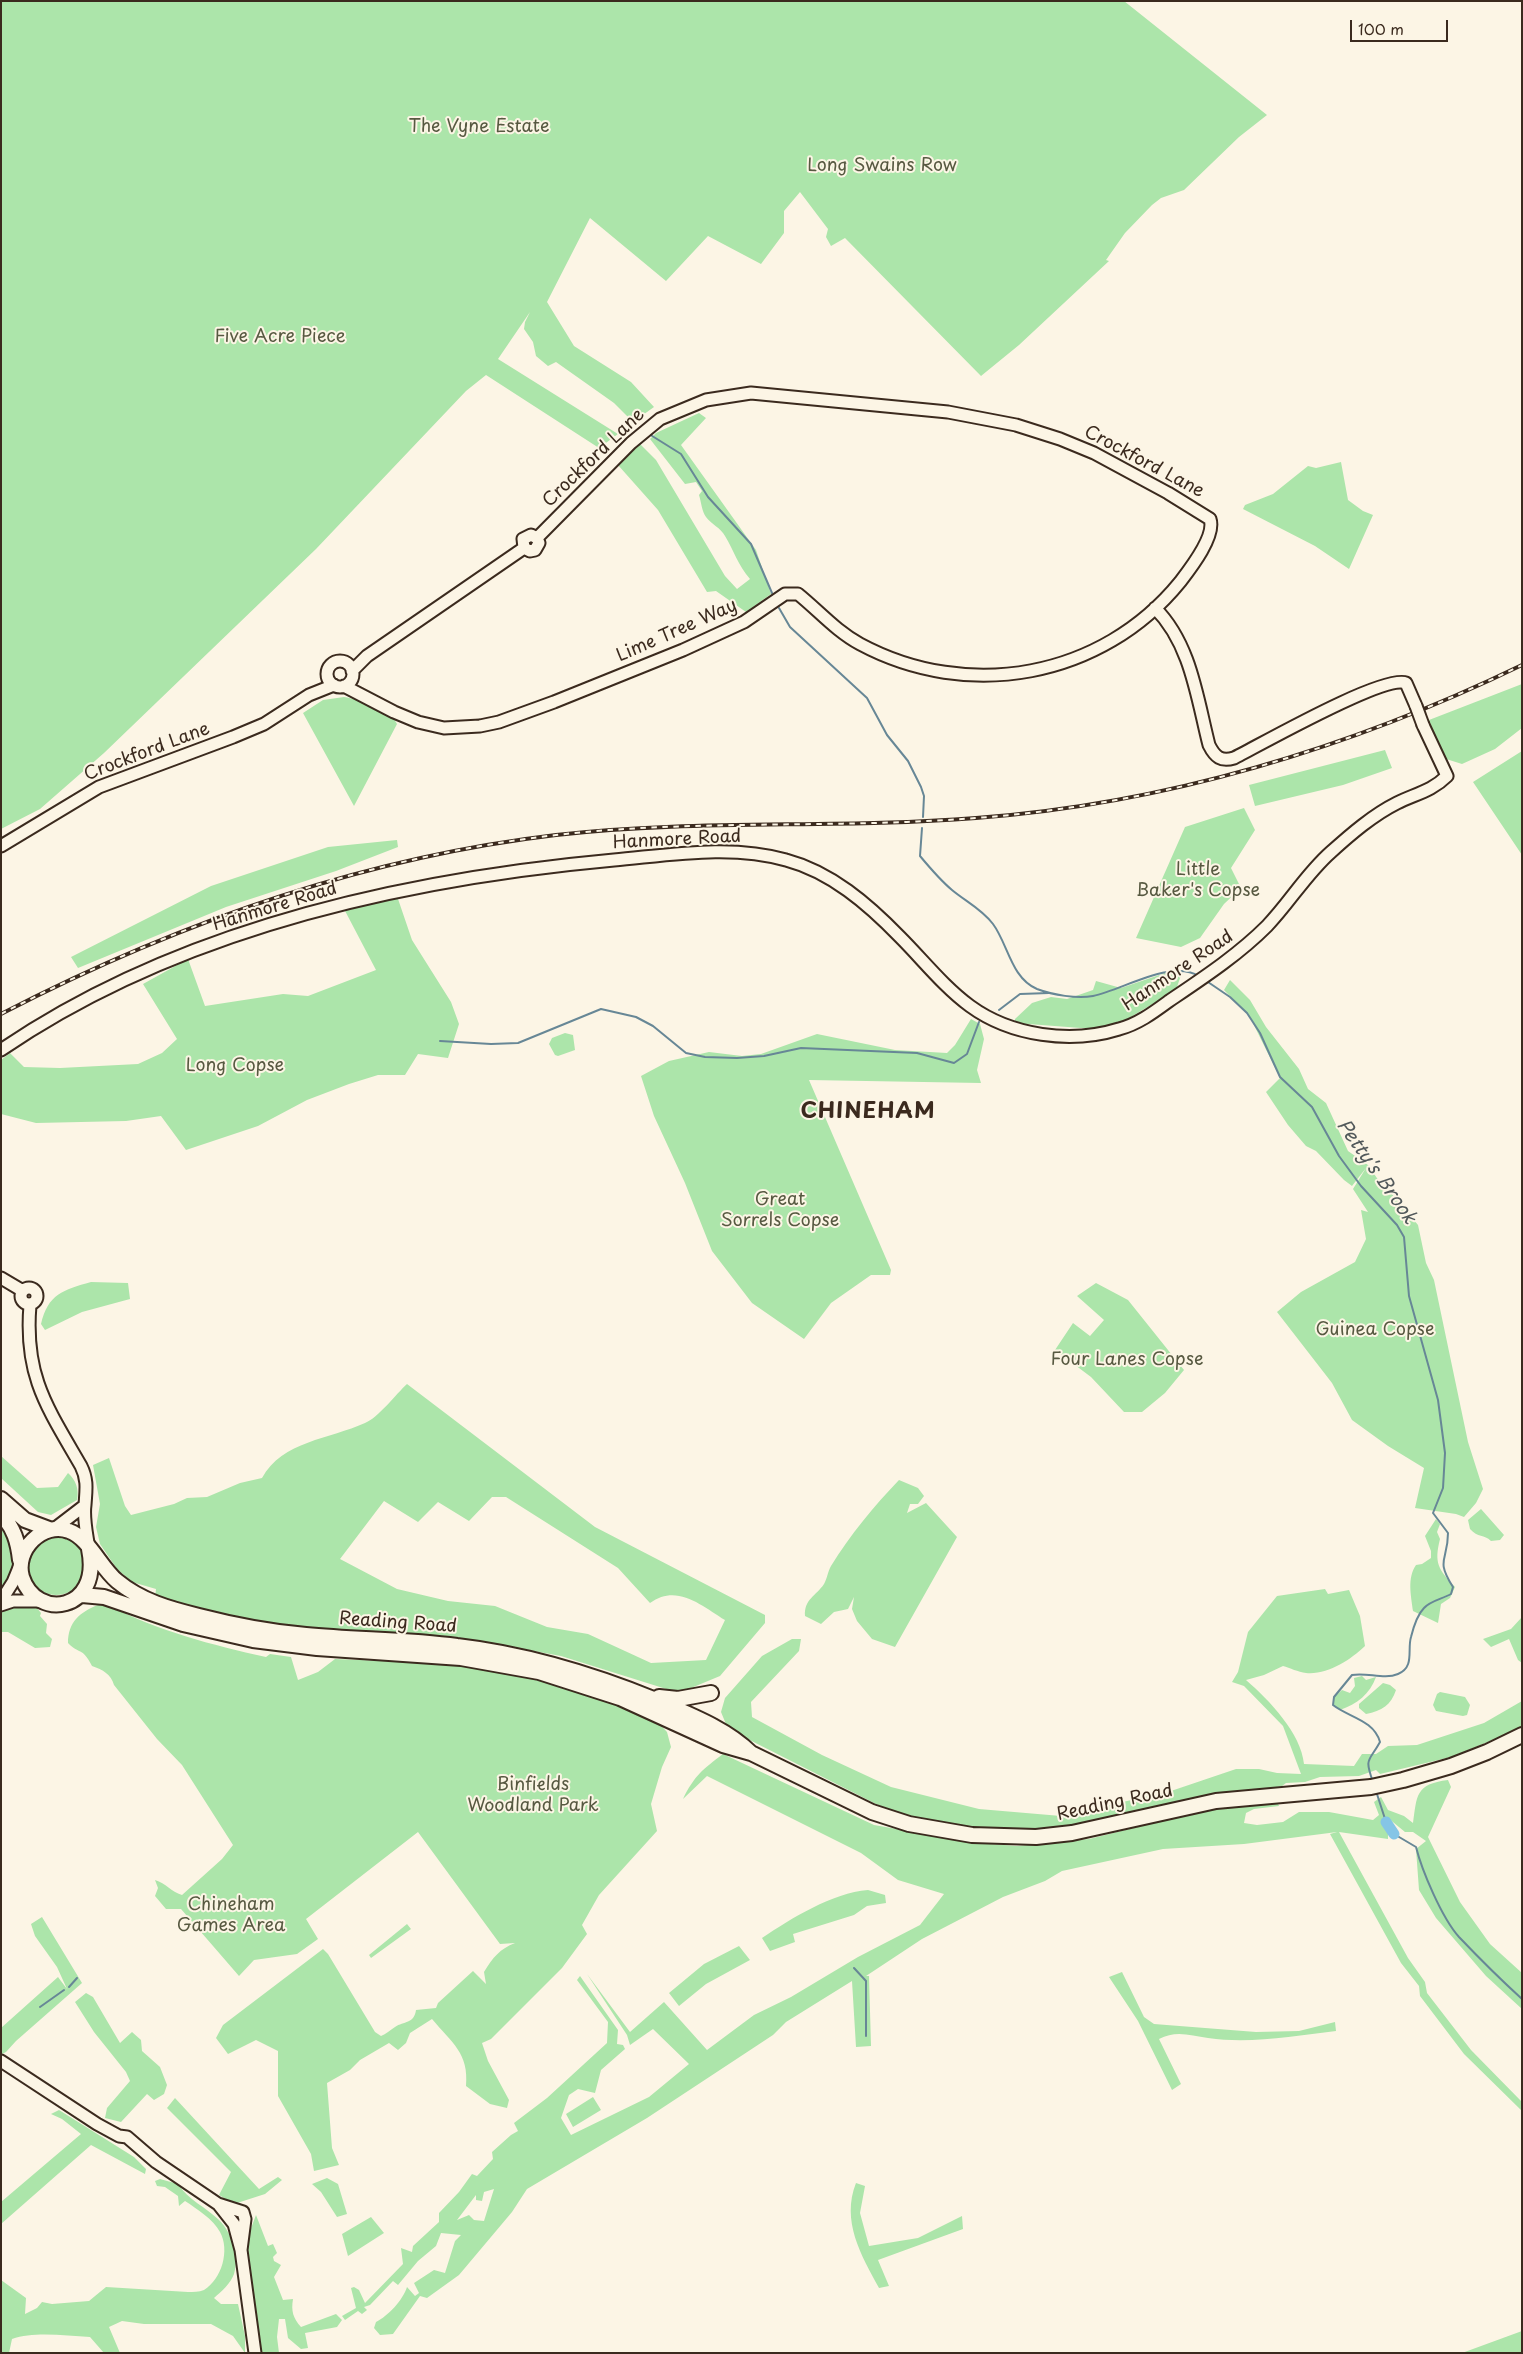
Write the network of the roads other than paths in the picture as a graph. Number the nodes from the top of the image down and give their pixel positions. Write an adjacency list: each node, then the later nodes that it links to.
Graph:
1 (1155, 608): 2 (street, Lime Tree Way); 2 (street, Crockford Lane); 4 (street, Hanmore Road, bridge)
2 (342, 676): 3 (street, Crockford Lane)
3 (1, 846)
4 (1, 1050)
5 (1, 1278): 7 (street)
6 (1, 1500): 9 (highway)
7 (84, 1506): 9 (street); 10 (street)
8 (1, 1514): 11 (highway)
9 (52, 1529): 10 (highway); 11 (highway)
10 (90, 1549): 12 (highway); 16 (highway, Reading Road)
11 (20, 1564): 13 (street); 14 (highway)
12 (82, 1595): 14 (highway); 18 (highway, Reading Road)
13 (1, 1600)
14 (45, 1601): 15 (street)
15 (1, 1605)
16 (634, 1691): 17 (highway); 18 (highway); 20 (highway, Reading Road)
17 (711, 1693)
18 (691, 1732): 20 (highway, Reading Road)
19 (1522, 1735): 20 (highway, Reading Road)
20 (751, 1753)
21 (1, 2062): 22 (street)
22 (255, 2353)

